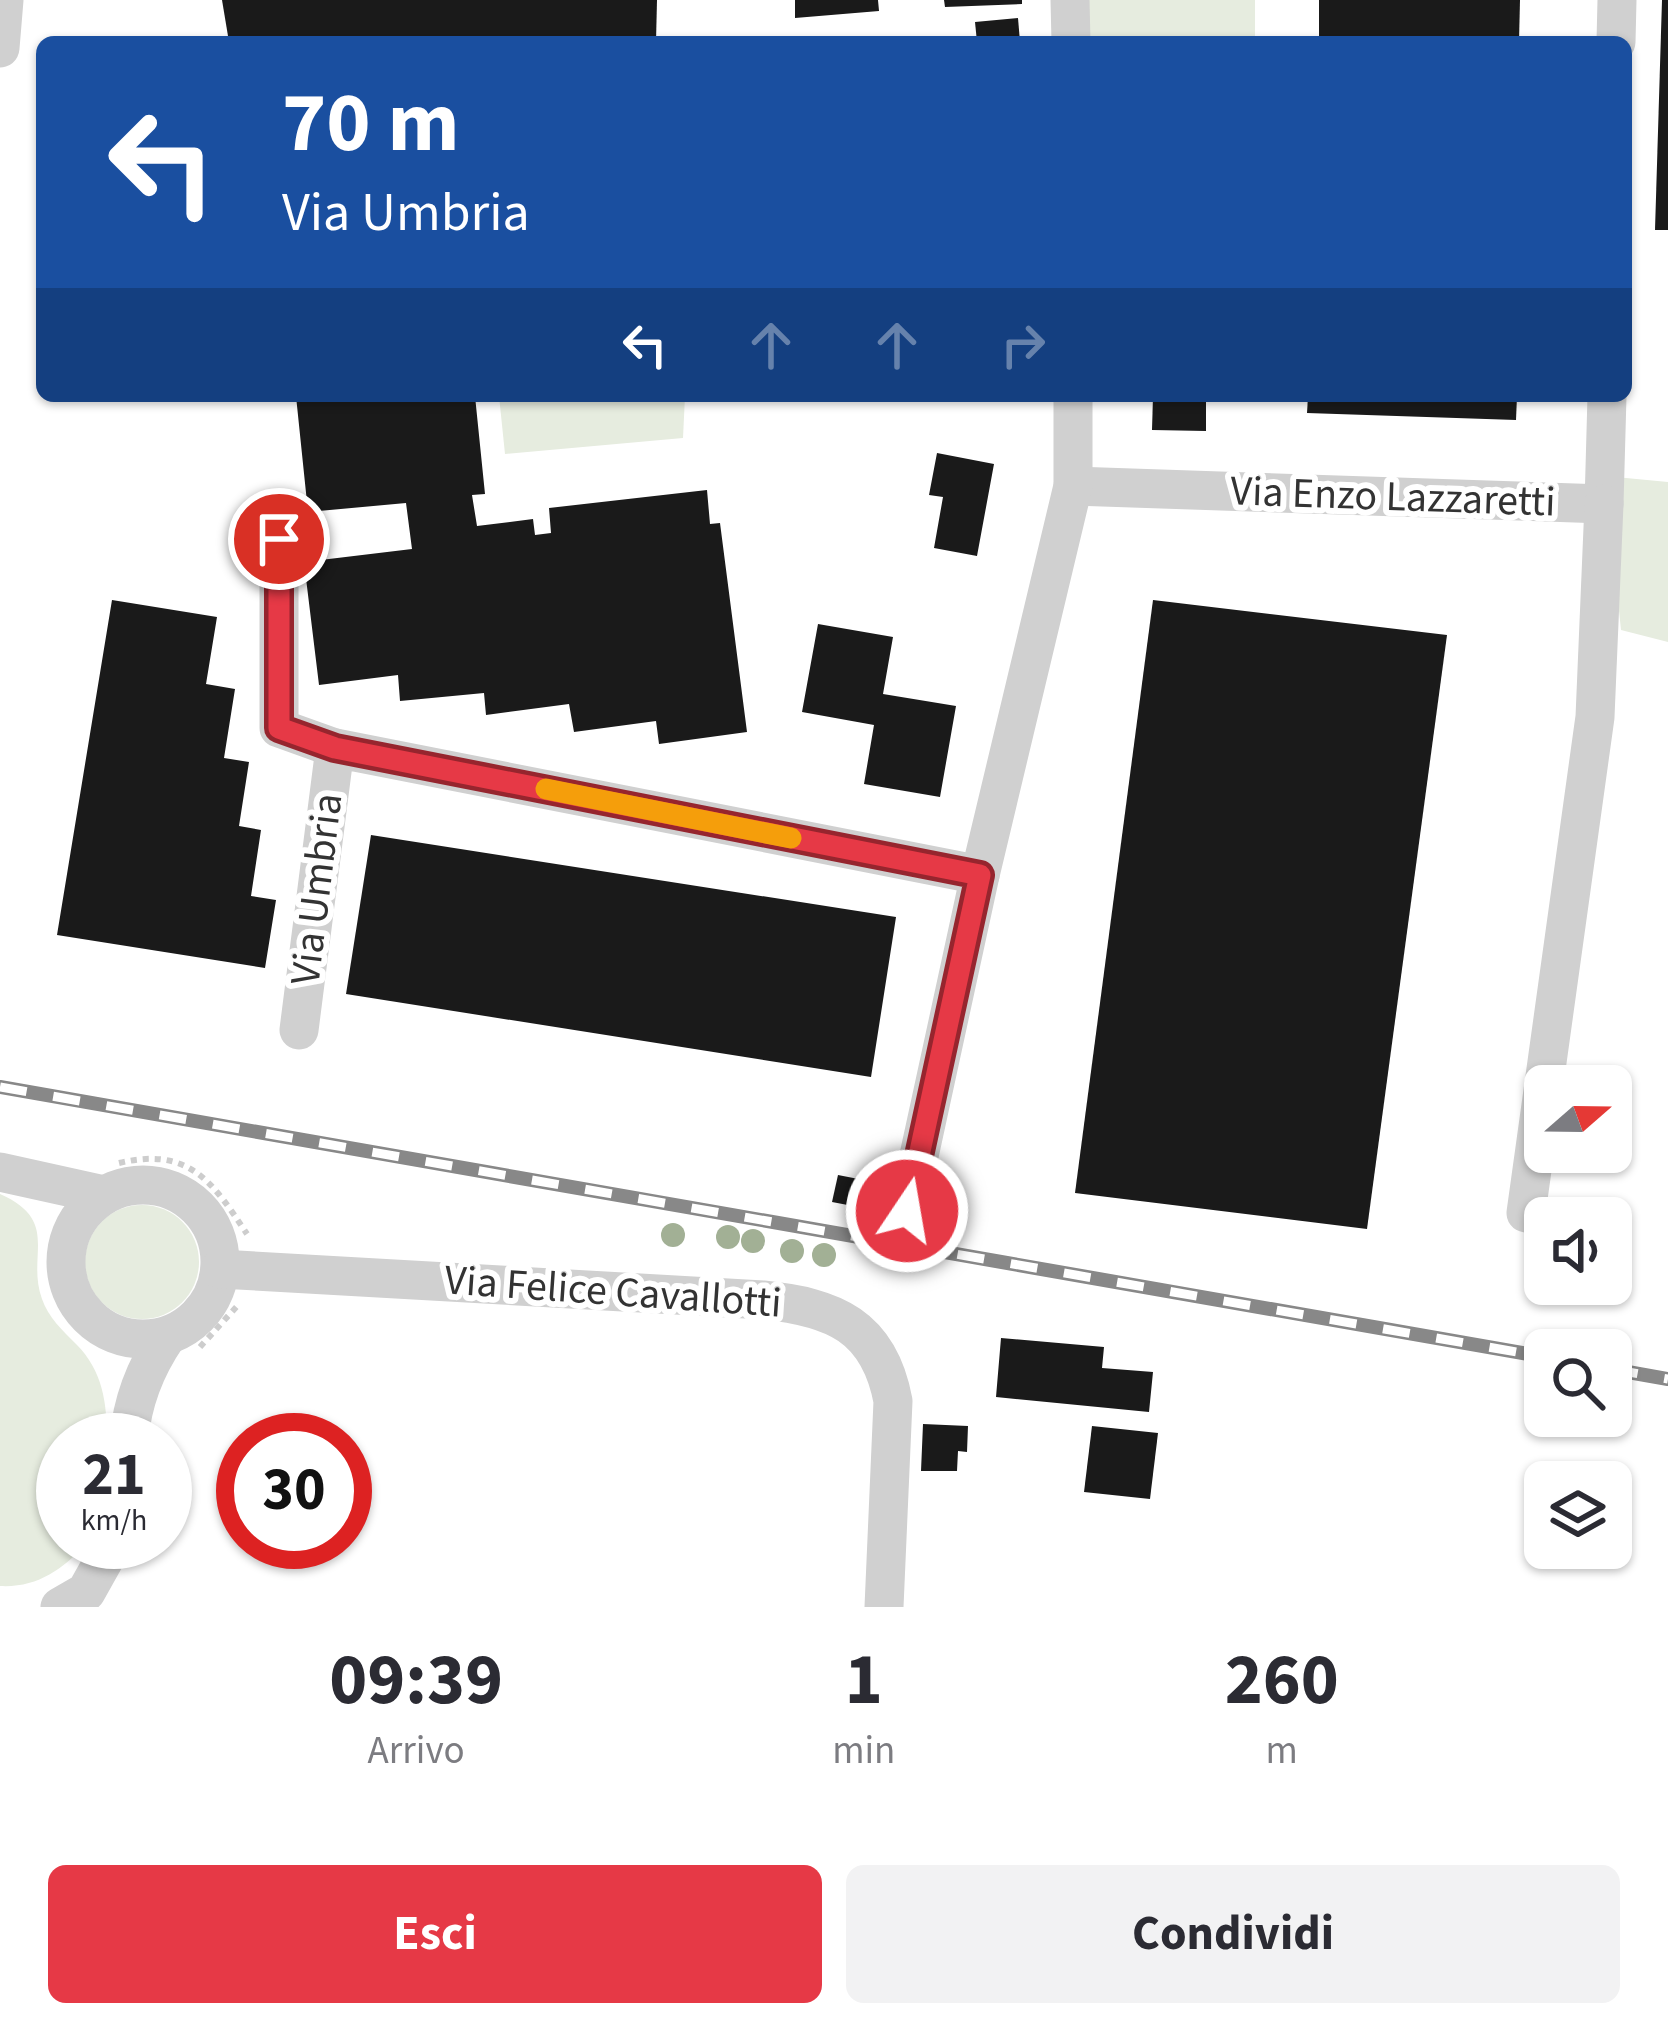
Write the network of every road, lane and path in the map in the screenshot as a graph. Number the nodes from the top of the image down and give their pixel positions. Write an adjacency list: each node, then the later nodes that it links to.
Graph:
1 (4, 0): 6 (street)
2 (1070, 0): 4 (street)
3 (1617, 0): 5 (street)
4 (1070, 36)
5 (1616, 36)
6 (0, 48)
7 (1073, 402): 9 (street)
8 (1607, 402): 10 (street, Via Enzo Lazzaretti)
9 (1073, 486): 10 (street, Via Enzo Lazzaretti); 13 (street)
10 (1604, 504): 17 (street)
11 (279, 539): 12 (street, Via Umbria)
12 (335, 748): 13 (street, Via Umbria); 14 (street, Via Umbria)
13 (980, 875): 18 (street)
14 (299, 1030)
15 (1, 1172): 16 (street); 19 (street)
16 (104, 1181): 19 (street); 20 (street); 21 (path)
17 (1528, 1197)
18 (907, 1211)
19 (68, 1244): 22 (street)
20 (220, 1269): 21 (street, Via Felice Cavallotti); 23 (street)
21 (264, 1270): 23 (path); 28 (street, Via Felice Cavallotti)
22 (101, 1327): 23 (street); 24 (street)
23 (182, 1343): 25 (street)
24 (126, 1413)
25 (134, 1413)
26 (99, 1569): 27 (street)
27 (60, 1607)
28 (884, 1607)

